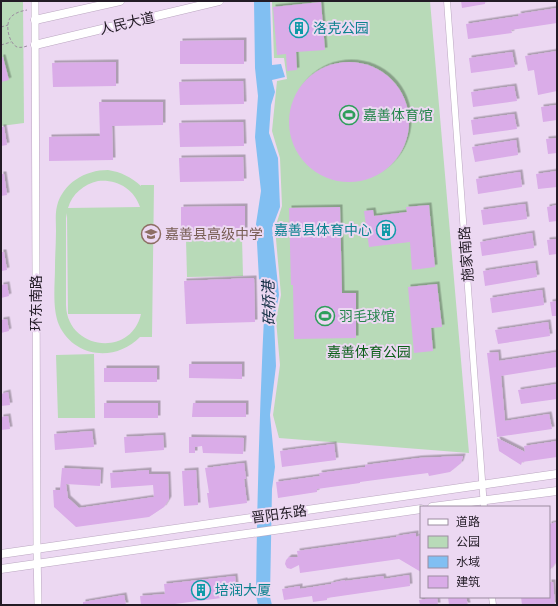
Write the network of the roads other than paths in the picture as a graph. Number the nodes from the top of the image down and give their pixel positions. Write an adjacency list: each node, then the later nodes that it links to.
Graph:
1 (120, 1): 5 (main road, 人民大道)
2 (219, 1): 6 (main road, 人民大道)
3 (447, 1): 8 (street, 施家南路)
4 (35, 5): 5 (street, 环东南路)
5 (35, 20): 6 (street, 环东南路)
6 (35, 45): 13 (street, 环东南路)
7 (557, 474): 8 (main road, 晋阳东路)
8 (483, 485): 10 (street, 施家南路); 13 (main road, 晋阳东路)
9 (557, 491): 10 (main road)
10 (484, 503): 11 (main road)
11 (445, 506)
12 (420, 509): 15 (main road, 晋阳东路)
13 (37, 549): 14 (main road, 晋阳东路); 15 (street, 环东南路)
14 (1, 554)
15 (37, 564): 16 (main road, 晋阳东路); 17 (street, 环东南路)
16 (1, 569)
17 (38, 605)

